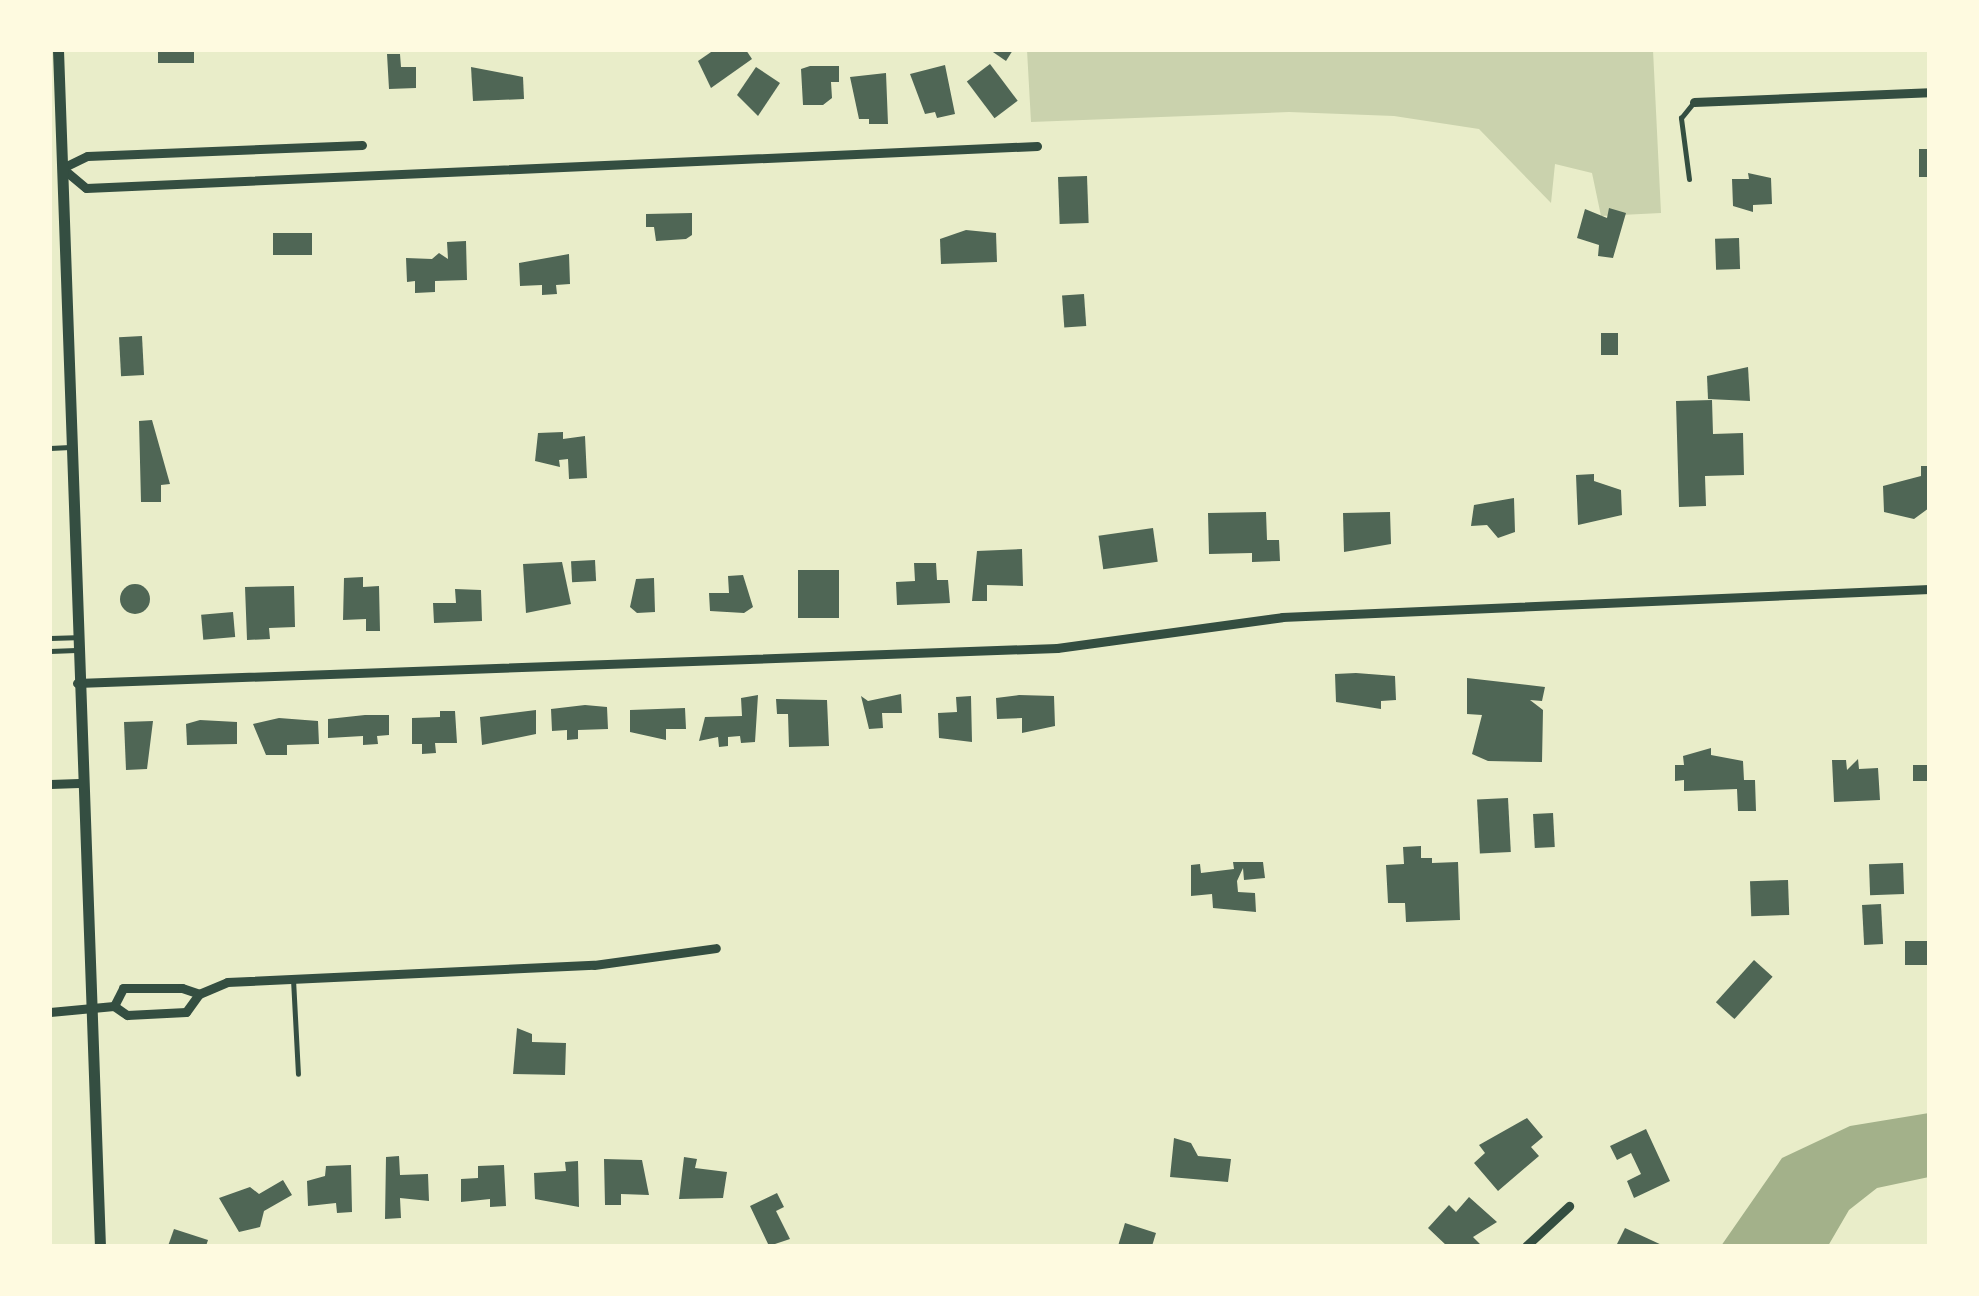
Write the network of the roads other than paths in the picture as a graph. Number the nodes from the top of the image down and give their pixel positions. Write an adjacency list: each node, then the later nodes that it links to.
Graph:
1 (58, 50): 6 (street)
2 (1929, 92): 3 (street)
3 (1694, 102): 7 (lane)
4 (362, 144): 6 (street)
5 (1036, 146): 6 (street)
6 (62, 168): 8 (street)
7 (1689, 179)
8 (70, 447): 9 (lane); 12 (street)
9 (50, 448)
10 (1929, 590): 14 (street)
11 (50, 638): 12 (lane)
12 (76, 644): 13 (lane); 14 (street)
13 (50, 651)
14 (77, 684): 15 (street)
15 (80, 783): 16 (street); 22 (street)
16 (50, 784)
17 (716, 948): 18 (street)
18 (294, 979): 20 (street); 25 (lane)
19 (154, 988): 20 (street); 21 (street); 24 (street)
20 (198, 994): 24 (street)
21 (114, 1006): 22 (street); 24 (street)
22 (91, 1011): 23 (street); 27 (street)
23 (50, 1012)
24 (153, 1014)
25 (298, 1074)
26 (1569, 1206): 28 (street)
27 (100, 1246)
28 (1526, 1246)

